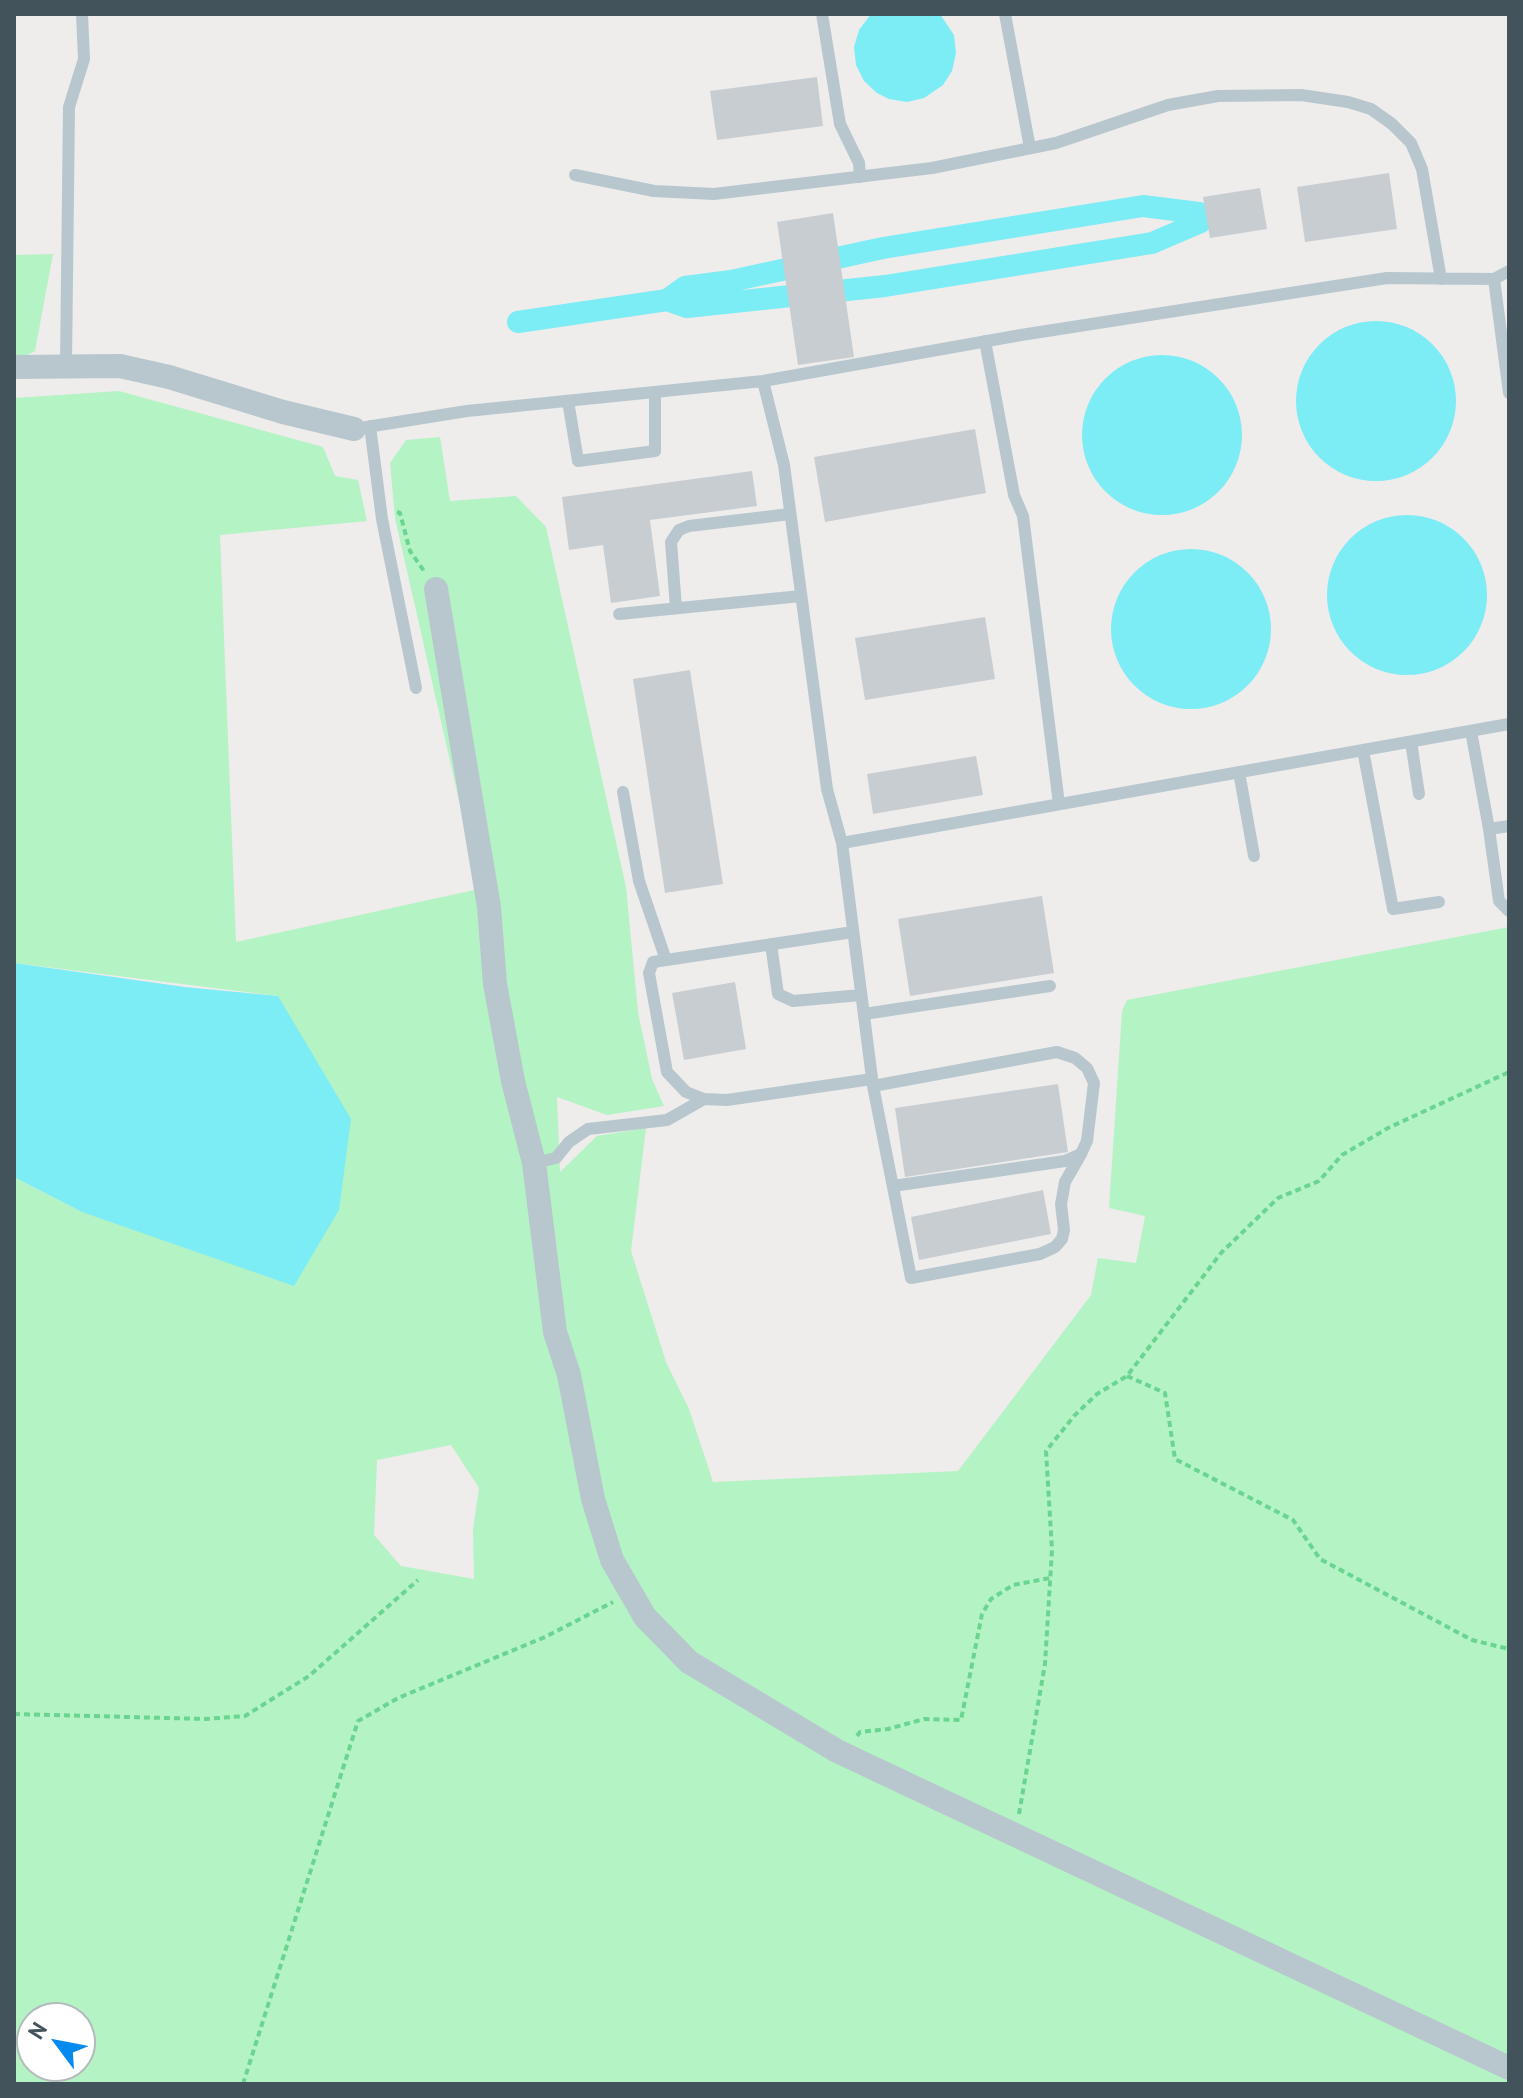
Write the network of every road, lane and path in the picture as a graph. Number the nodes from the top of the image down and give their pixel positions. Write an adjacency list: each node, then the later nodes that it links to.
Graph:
1 (82, 14): 11 (lane)
2 (822, 14): 6 (lane)
3 (1005, 14): 4 (lane)
4 (1030, 148): 6 (lane); 8 (lane)
5 (575, 175): 6 (lane)
6 (860, 177)
7 (1509, 271): 9 (lane)
8 (1441, 279): 9 (lane); 10 (lane)
9 (1494, 279): 15 (lane)
10 (985, 341): 13 (lane); 32 (lane)
11 (66, 366): 12 (street); 17 (street)
12 (14, 367)
13 (763, 381): 14 (lane); 19 (lane)
14 (655, 392): 16 (lane); 16 (lane)
15 (1509, 393)
16 (568, 401): 17 (lane)
17 (362, 427): 18 (lane)
18 (380, 505): 20 (path); 24 (lane)
19 (790, 514): 21 (lane); 22 (lane)
20 (436, 589): 49 (street)
21 (801, 596): 22 (lane); 35 (lane)
22 (676, 608): 23 (lane)
23 (619, 614)
24 (416, 688)
25 (1509, 724): 26 (lane)
26 (1471, 731): 27 (lane); 34 (lane)
27 (1411, 742): 28 (lane); 31 (lane)
28 (1363, 750): 29 (lane); 37 (lane)
29 (1239, 772): 32 (lane); 36 (lane)
30 (623, 792): 41 (lane)
31 (1419, 794)
32 (1059, 804): 35 (lane)
33 (1509, 826): 34 (lane)
34 (1489, 829): 38 (lane)
35 (842, 843): 39 (lane)
36 (1254, 856)
37 (1439, 902)
38 (1509, 911)
39 (853, 932): 40 (lane); 43 (lane)
40 (771, 944): 41 (lane); 43 (lane)
41 (666, 960): 47 (lane)
42 (1050, 986): 44 (lane)
43 (861, 995): 44 (lane)
44 (864, 1014): 46 (lane)
45 (1509, 1072): 51 (path)
46 (872, 1082): 47 (lane); 48 (lane); 50 (lane)
47 (704, 1099): 49 (lane)
48 (1081, 1154): 50 (lane); 50 (lane)
49 (534, 1163): 54 (street)
50 (893, 1186)
51 (1127, 1376): 52 (path); 55 (path)
52 (1050, 1578): 57 (path); 58 (path)
53 (418, 1580): 56 (path)
54 (631, 1593): 57 (street); 60 (path)
55 (1509, 1649)
56 (14, 1714)
57 (844, 1755): 58 (street)
58 (1016, 1836): 59 (street)
59 (1509, 2068)
60 (243, 2084)

